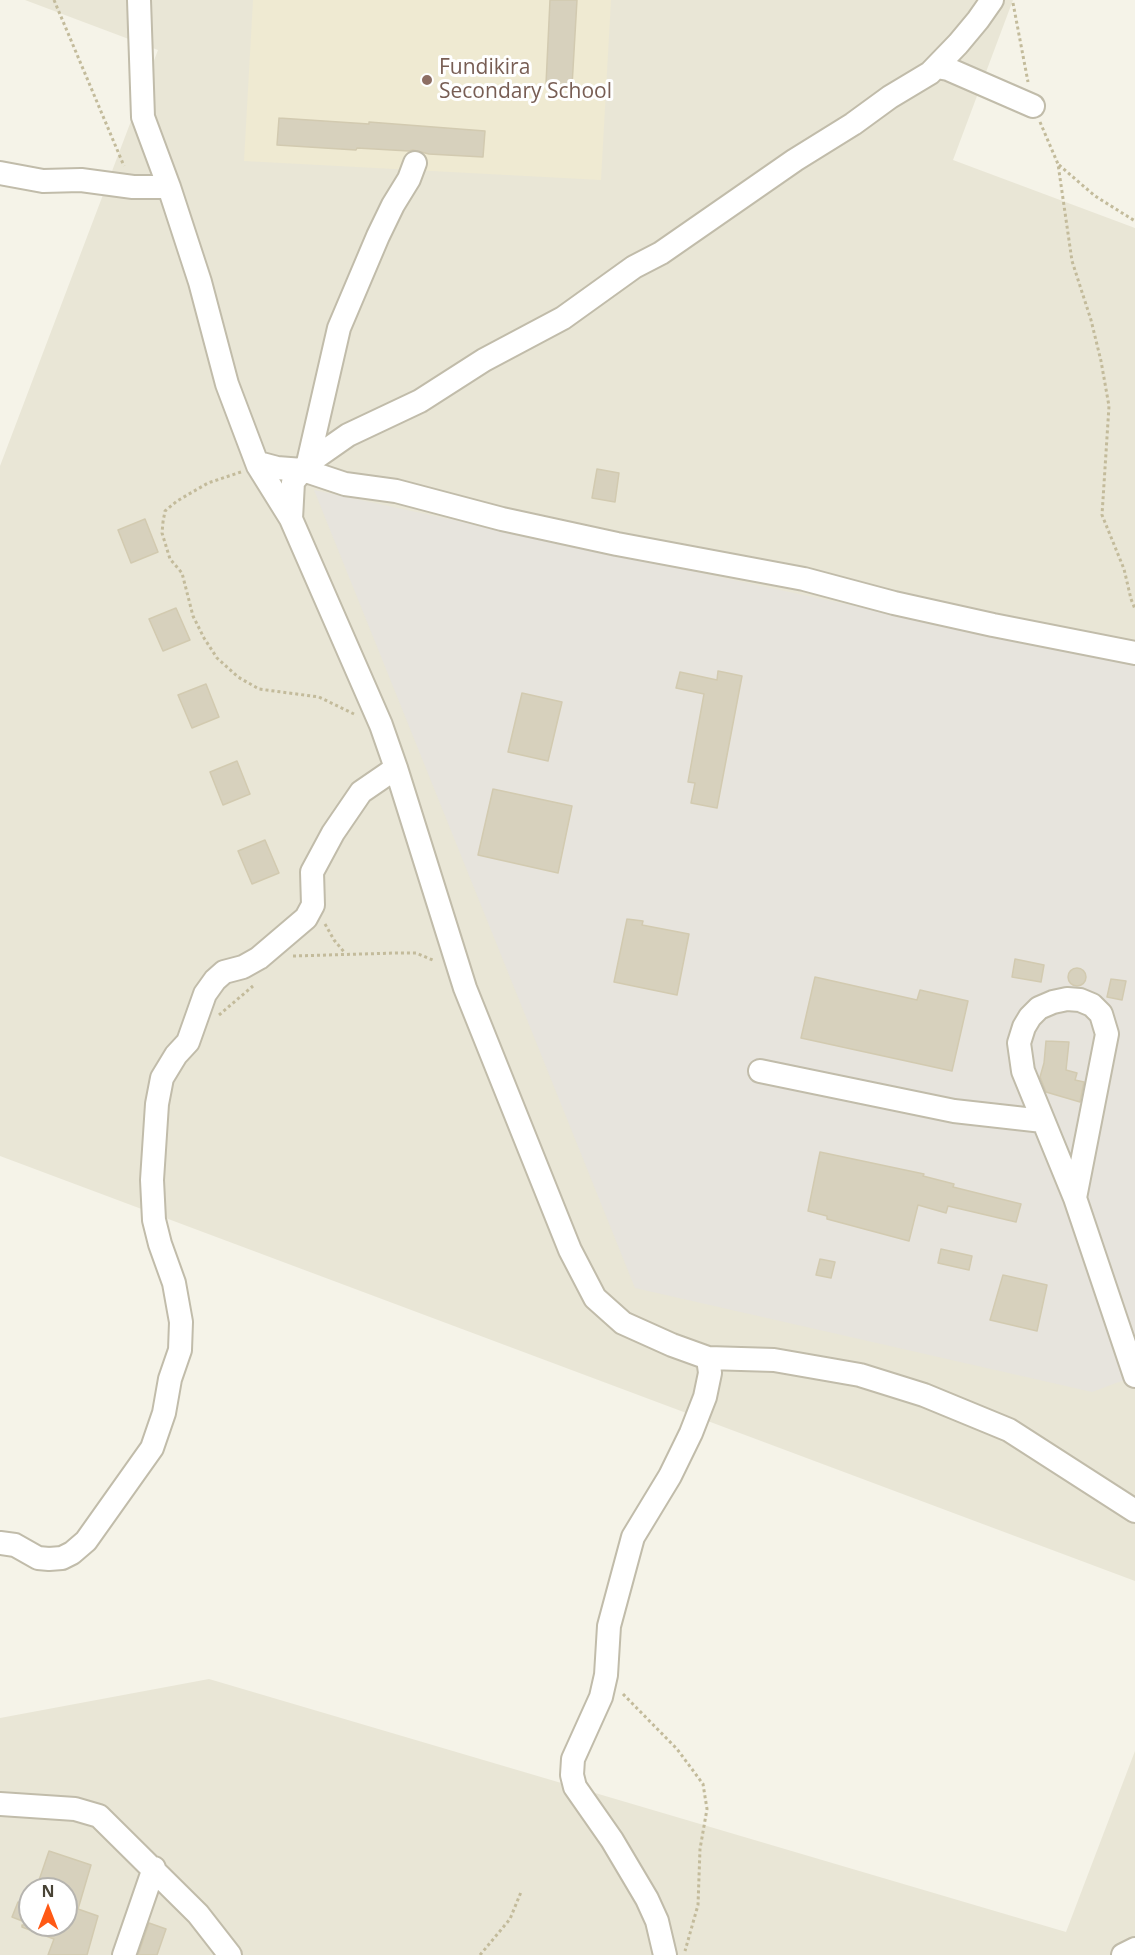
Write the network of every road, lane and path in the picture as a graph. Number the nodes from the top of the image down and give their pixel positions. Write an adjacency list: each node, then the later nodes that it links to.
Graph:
1 (54, 0): 10 (path)
2 (139, 0): 11 (street)
3 (992, 0): 5 (street)
4 (1012, 0): 6 (path)
5 (937, 67): 6 (street); 14 (street)
6 (1034, 105): 8 (path)
7 (415, 163): 14 (street)
8 (1058, 164): 12 (path); 16 (path)
9 (0, 172): 10 (street)
10 (133, 187): 11 (street)
11 (170, 187): 13 (street)
12 (1135, 221)
13 (258, 466): 14 (street); 15 (street); 18 (path)
14 (305, 467): 15 (street); 17 (street)
15 (291, 519): 18 (street)
16 (1135, 609)
17 (1135, 653)
18 (381, 725): 19 (street)
19 (396, 768): 20 (street); 29 (street)
20 (313, 905): 21 (path); 32 (street)
21 (346, 954): 22 (path); 23 (path)
22 (290, 957)
23 (438, 963)
24 (256, 982): 25 (path)
25 (219, 1016)
26 (760, 1071): 27 (street)
27 (1043, 1121): 28 (street); 28 (street)
28 (1075, 1198): 30 (street)
29 (708, 1358): 31 (street); 33 (street)
30 (1135, 1376)
31 (1135, 1511)
32 (0, 1543)
33 (606, 1675): 41 (street); 42 (path)
34 (0, 1804): 35 (street)
35 (154, 1868): 38 (street); 39 (street)
36 (520, 1892): 40 (path)
37 (1135, 1949): 43 (street)
38 (124, 1955)
39 (230, 1955)
40 (480, 1955)
41 (665, 1955)
42 (683, 1955)
43 (1123, 1955)

